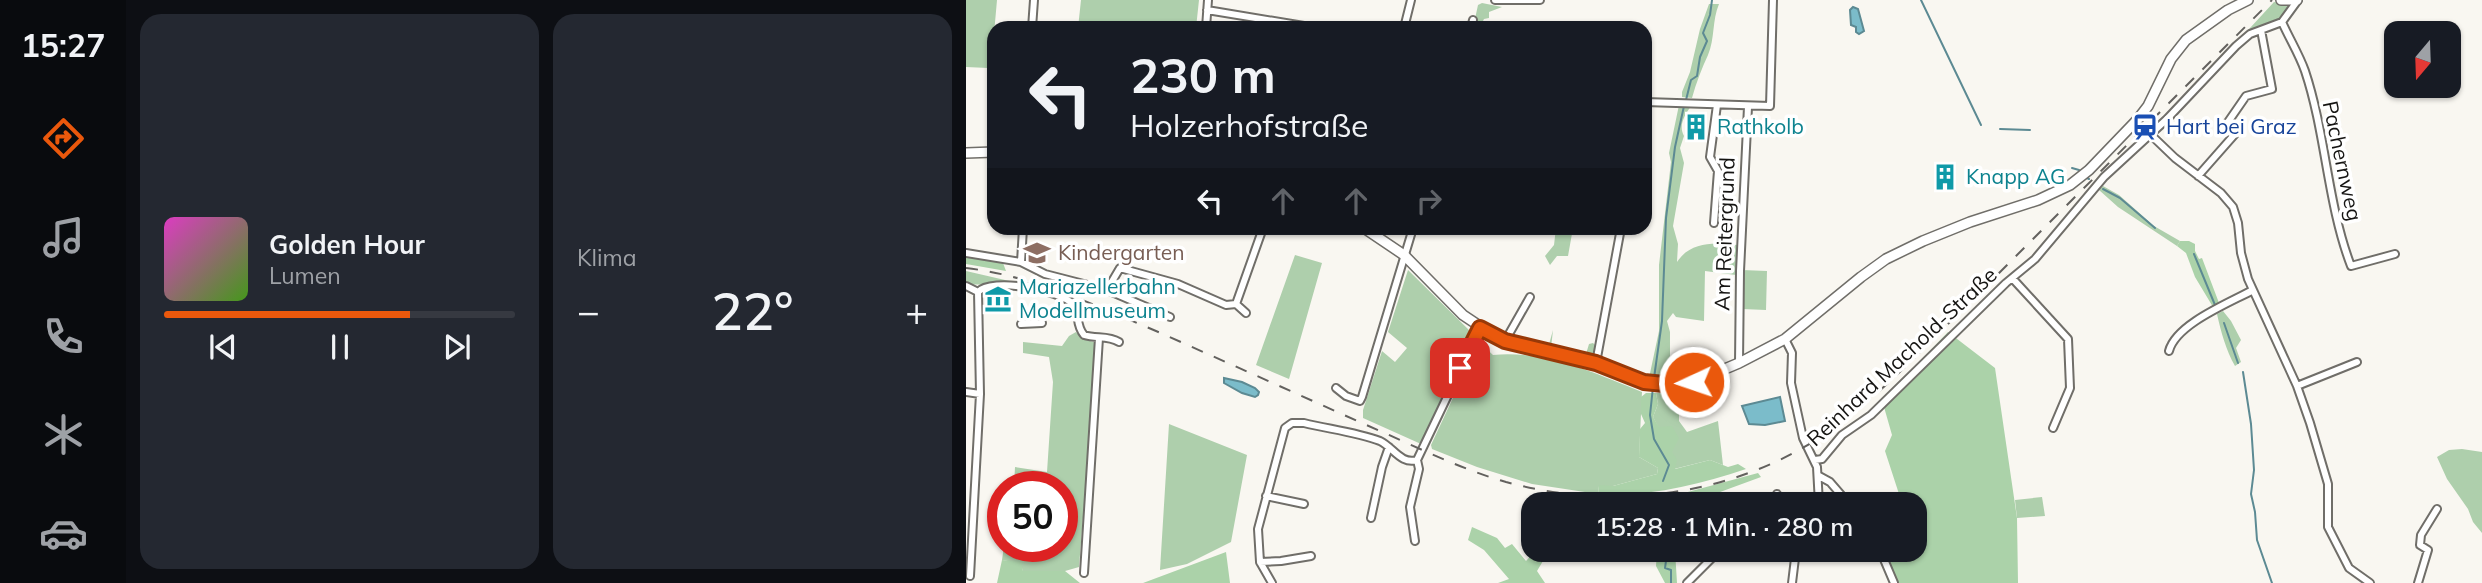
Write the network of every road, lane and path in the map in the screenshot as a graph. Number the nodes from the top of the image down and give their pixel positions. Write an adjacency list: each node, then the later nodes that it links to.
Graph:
1 (1034, 0): 11 (street)
2 (1208, 0): 10 (street)
3 (1411, 0): 14 (street)
4 (1495, 0): 5 (street)
5 (1541, 0)
6 (1773, 0): 19 (street)
7 (2248, 0): 47 (main road)
8 (2281, 0): 9 (main road)
9 (2298, 0): 15 (street)
10 (1207, 10): 12 (street); 13 (street)
11 (1032, 21)
12 (1206, 21)
13 (1274, 21)
14 (1406, 21)
15 (2282, 22): 16 (street, Reinhard Machold-Straße); 31 (street, Pachernweg)
16 (2260, 30): 20 (street, Reinhard Machold-Straße); 23 (street)
17 (1652, 102): 18 (street)
18 (1717, 105): 19 (street); 24 (street)
19 (1748, 107): 53 (street, Am Reitergrund)
20 (2150, 134): 23 (street); 34 (street, Reinhard Machold-Straße)
21 (987, 152): 22 (main road)
22 (966, 153)
23 (2198, 176): 37 (street)
24 (1714, 223)
25 (1023, 235): 33 (street)
26 (1261, 235): 40 (street)
27 (1374, 235): 32 (main road)
28 (1411, 235): 32 (street)
29 (1619, 235): 52 (street)
30 (966, 253): 33 (street)
31 (2395, 254)
32 (1404, 255): 45 (main road); 55 (street)
33 (1021, 262): 36 (street)
34 (2013, 279): 58 (street, Reinhard Machold-Straße); 61 (street, Reinhard Machold-Straße)
35 (966, 286): 38 (street)
36 (1107, 290): 40 (street); 42 (street)
37 (2253, 290): 50 (street); 54 (street)
38 (978, 292): 46 (street); 57 (street)
39 (1530, 297): 48 (street)
40 (1236, 304): 41 (street)
41 (1246, 313)
42 (1170, 317)
43 (1042, 323): 44 (street)
44 (1021, 324)
45 (1480, 328): 48 (main road); 60 (street)
46 (1099, 338): 49 (street); 75 (street)
47 (1785, 339): 53 (main road); 61 (street)
48 (1505, 341): 52 (main road)
49 (1119, 342)
50 (2169, 351)
51 (2357, 362): 54 (street)
52 (1596, 363): 53 (main road)
53 (1739, 363)
54 (2297, 386): 82 (street)
55 (1336, 388)
56 (966, 392): 57 (street)
57 (980, 394): 76 (street)
58 (2053, 428)
59 (1389, 447): 60 (street); 65 (street); 68 (street)
60 (1417, 460): 69 (street)
61 (1815, 460): 62 (street)
62 (1819, 476): 63 (street); 64 (street)
63 (1819, 492)
64 (1839, 492)
65 (1266, 496): 66 (street); 71 (street)
66 (1304, 504)
67 (2437, 509): 83 (street)
68 (1371, 518)
69 (1415, 541)
70 (1311, 556): 71 (street)
71 (1260, 562): 78 (street)
72 (1706, 562): 77 (street)
73 (1795, 562): 80 (street)
74 (1885, 562): 81 (street)
75 (1084, 573)
76 (970, 576)
77 (1693, 580): 79 (street)
78 (1272, 583)
79 (1686, 583)
80 (1792, 583)
81 (1895, 583)
82 (2370, 583)
83 (2418, 583)

